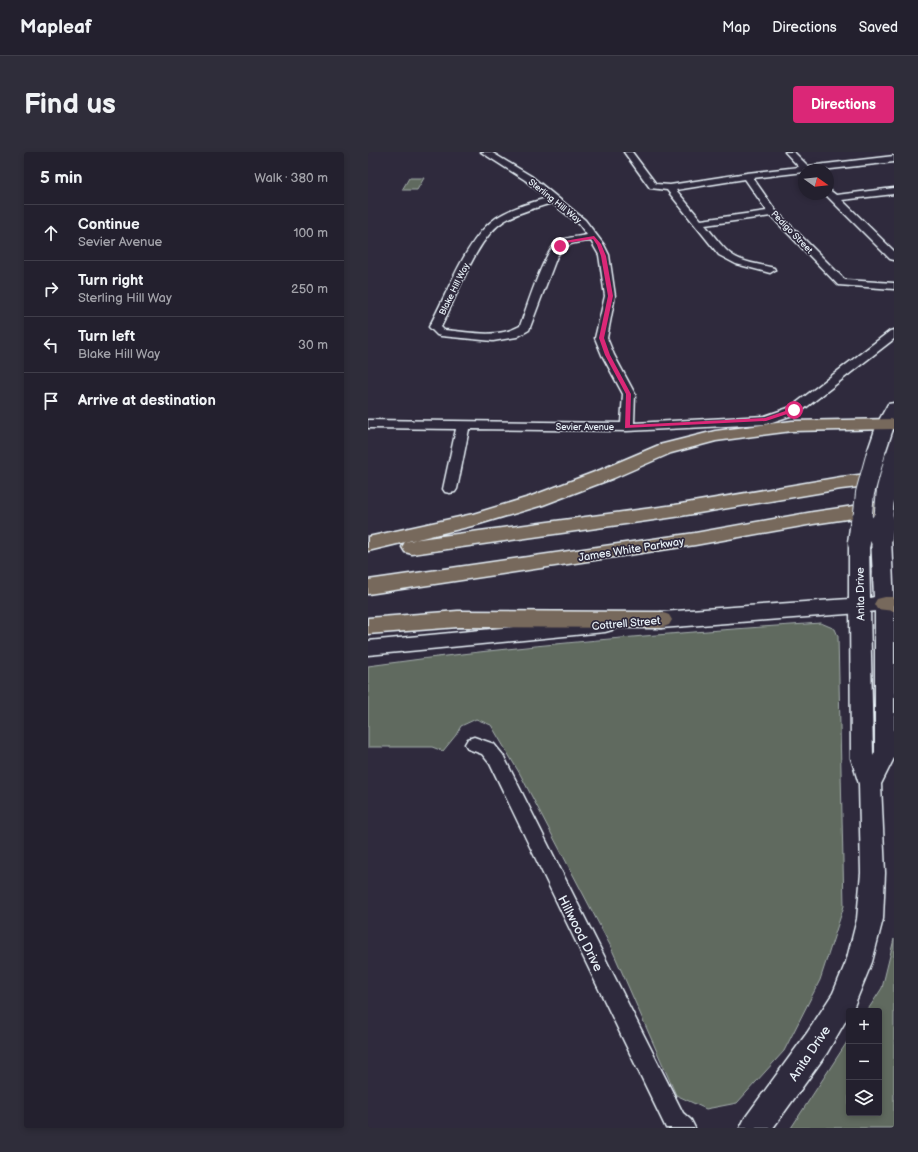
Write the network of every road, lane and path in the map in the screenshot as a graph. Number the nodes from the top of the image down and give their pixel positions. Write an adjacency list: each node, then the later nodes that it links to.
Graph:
1 (485, 152): 13 (street, Sterling Hill Way)
2 (628, 152): 9 (street)
3 (789, 152): 5 (street)
4 (894, 159): 6 (street)
5 (801, 164)
6 (834, 167)
7 (798, 171): 8 (street)
8 (747, 176): 9 (street); 14 (street, Pedigo Street)
9 (670, 188): 15 (street)
10 (894, 191): 11 (street)
11 (834, 195)
12 (834, 198): 17 (street)
13 (554, 199): 16 (street, Sterling Hill Way); 16 (street, Blake Hill Way)
14 (773, 213): 15 (street); 19 (street, Pedigo Street)
15 (699, 223): 18 (street)
16 (594, 237): 24 (street, Sterling Hill Way)
17 (893, 256)
18 (770, 270)
19 (894, 286)
20 (894, 333): 24 (street, Sevier Avenue)
21 (891, 418): 29 (highway); 33 (main road, Anita Drive, bridge)
22 (368, 424): 23 (street, Sevier Avenue)
23 (462, 426): 24 (street, Sevier Avenue); 27 (street)
24 (627, 427)
25 (894, 458): 32 (main road, Anita Drive, bridge)
26 (894, 477): 30 (highway)
27 (450, 489)
28 (894, 506): 31 (highway, James White Parkway)
29 (368, 544)
30 (368, 553)
31 (368, 587)
32 (890, 604): 33 (main road, Cottrell Street); 38 (street, Anita Drive)
33 (860, 606): 34 (main road, Cottrell Street); 38 (street, Anita Drive)
34 (661, 620): 35 (highway); 36 (street, Cottrell Street)
35 (368, 626)
36 (368, 648)
37 (474, 744): 39 (street, Hillwood Drive)
38 (870, 784): 40 (street, Anita Drive)
39 (683, 1128)
40 (755, 1128)

